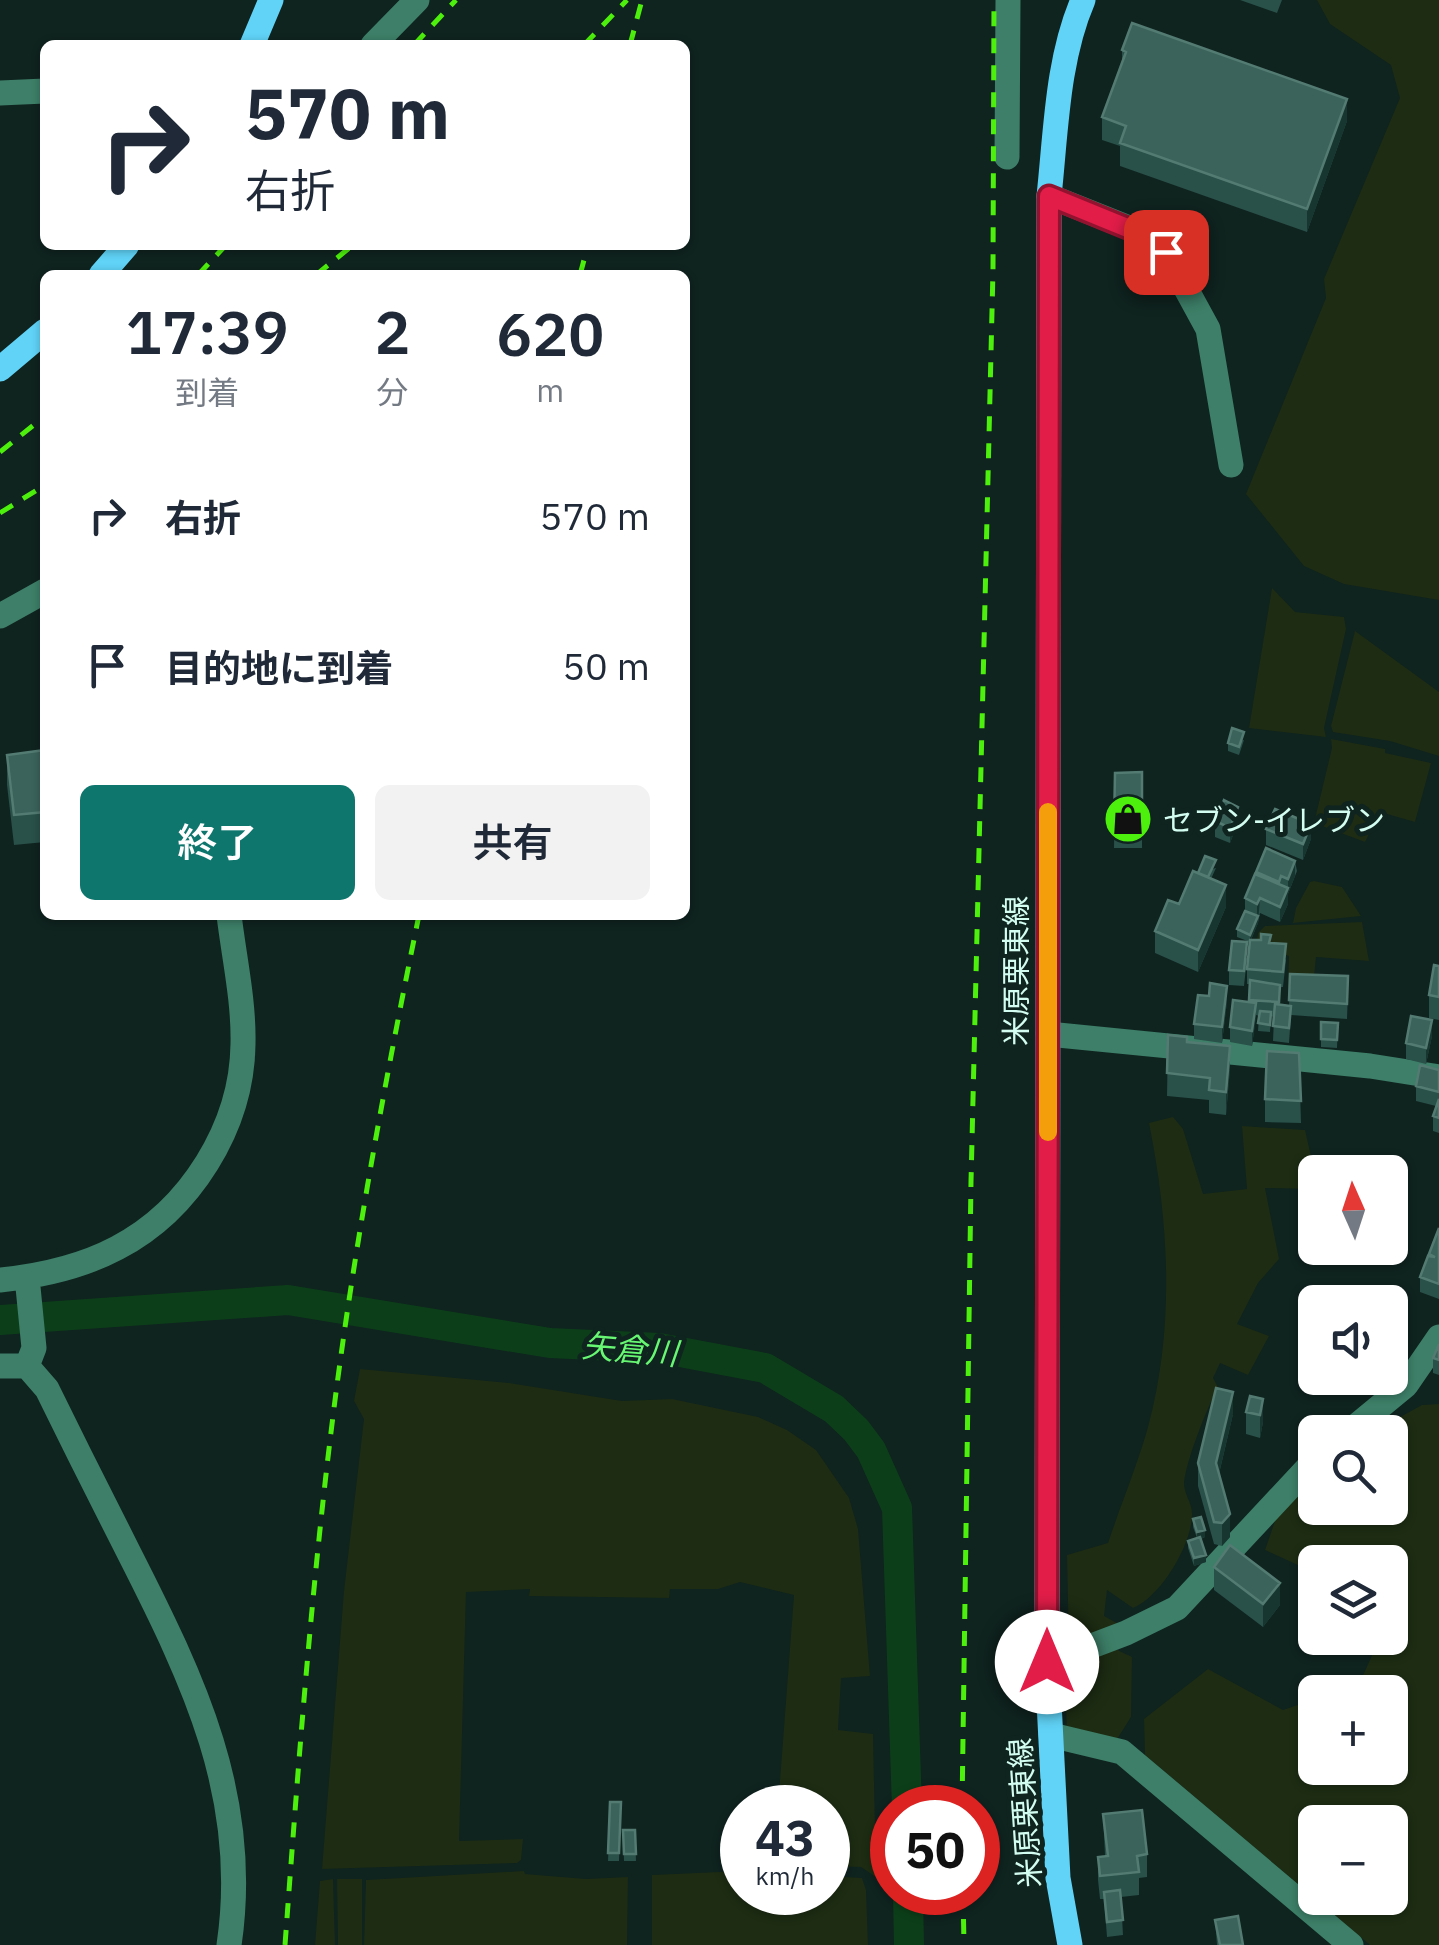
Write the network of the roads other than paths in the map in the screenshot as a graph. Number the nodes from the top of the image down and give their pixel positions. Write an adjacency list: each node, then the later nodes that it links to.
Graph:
1 (270, 0): 5 (main road)
2 (417, 0): 6 (street)
3 (1008, 0): 9 (street)
4 (1083, 0): 10 (main road, 米原栗東線)
5 (254, 40)
6 (377, 40)
7 (40, 91): 8 (street)
8 (0, 93)
9 (1007, 157)
10 (1049, 196): 15 (street); 19 (main road, 米原栗東線)
11 (123, 250): 12 (main road)
12 (105, 270)
13 (40, 334): 14 (main road)
14 (0, 369)
15 (1230, 465)
16 (40, 593): 17 (street)
17 (0, 616)
18 (230, 920): 22 (street)
19 (1048, 1034): 20 (street); 28 (main road, 米原栗東線)
20 (1439, 1077)
21 (0, 1280): 22 (street)
22 (28, 1282): 24 (street)
23 (1439, 1337): 26 (street)
24 (30, 1357): 25 (street); 30 (street)
25 (0, 1366)
26 (1370, 1415)
27 (1298, 1478): 28 (street)
28 (1047, 1662): 29 (main road, 米原栗東線)
29 (1051, 1735): 31 (main road, 米原栗東線); 32 (street)
30 (229, 1945)
31 (1070, 1945)
32 (1351, 1945)

